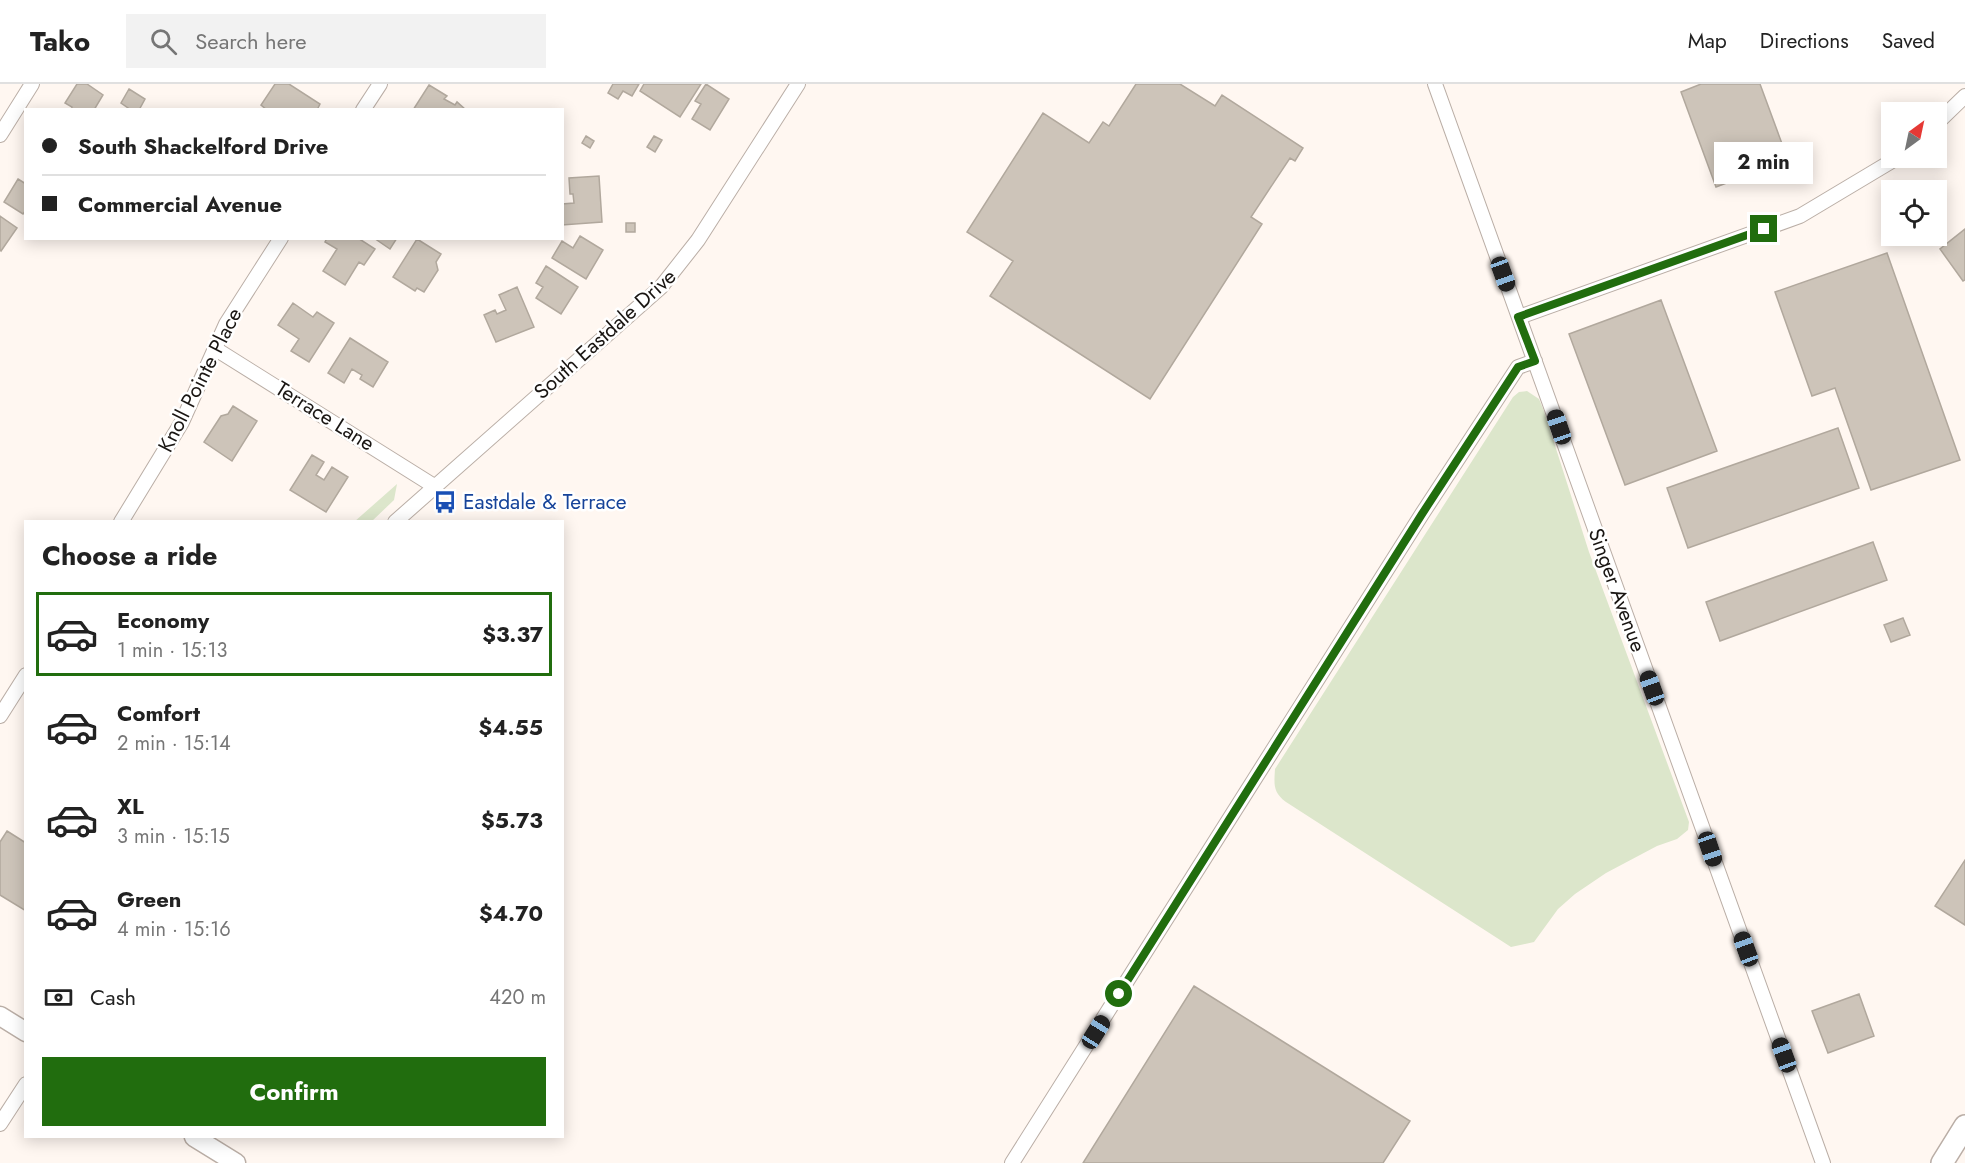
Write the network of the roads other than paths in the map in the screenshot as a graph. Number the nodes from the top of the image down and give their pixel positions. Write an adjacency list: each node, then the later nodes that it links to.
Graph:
1 (32, 84): 9 (street)
2 (380, 84): 7 (street)
3 (780, 84): 5 (street)
4 (1436, 84): 12 (street, Singer Avenue)
5 (795, 88): 15 (street, South Eastdale Drive)
6 (1965, 96): 8 (street)
7 (364, 108)
8 (1947, 113)
9 (0, 135)
10 (1881, 168): 12 (street)
11 (280, 240): 13 (street, Knoll Pointe Place)
12 (1518, 317): 14 (street, Singer Avenue)
13 (214, 348): 15 (street, Terrace Lane); 16 (street, Knoll Pointe Place)
14 (1535, 361): 27 (street); 28 (street, Singer Avenue)
15 (435, 486): 17 (street, South Eastdale Drive)
16 (122, 520)
17 (397, 520)
18 (24, 678): 19 (street)
19 (0, 716)
20 (0, 1016): 21 (main road)
21 (24, 1031)
22 (24, 1087): 23 (street)
23 (0, 1124)
24 (1965, 1126): 29 (main road)
25 (196, 1138): 26 (main road)
26 (236, 1163)
27 (1012, 1163)
28 (1823, 1163)
29 (1942, 1163)

